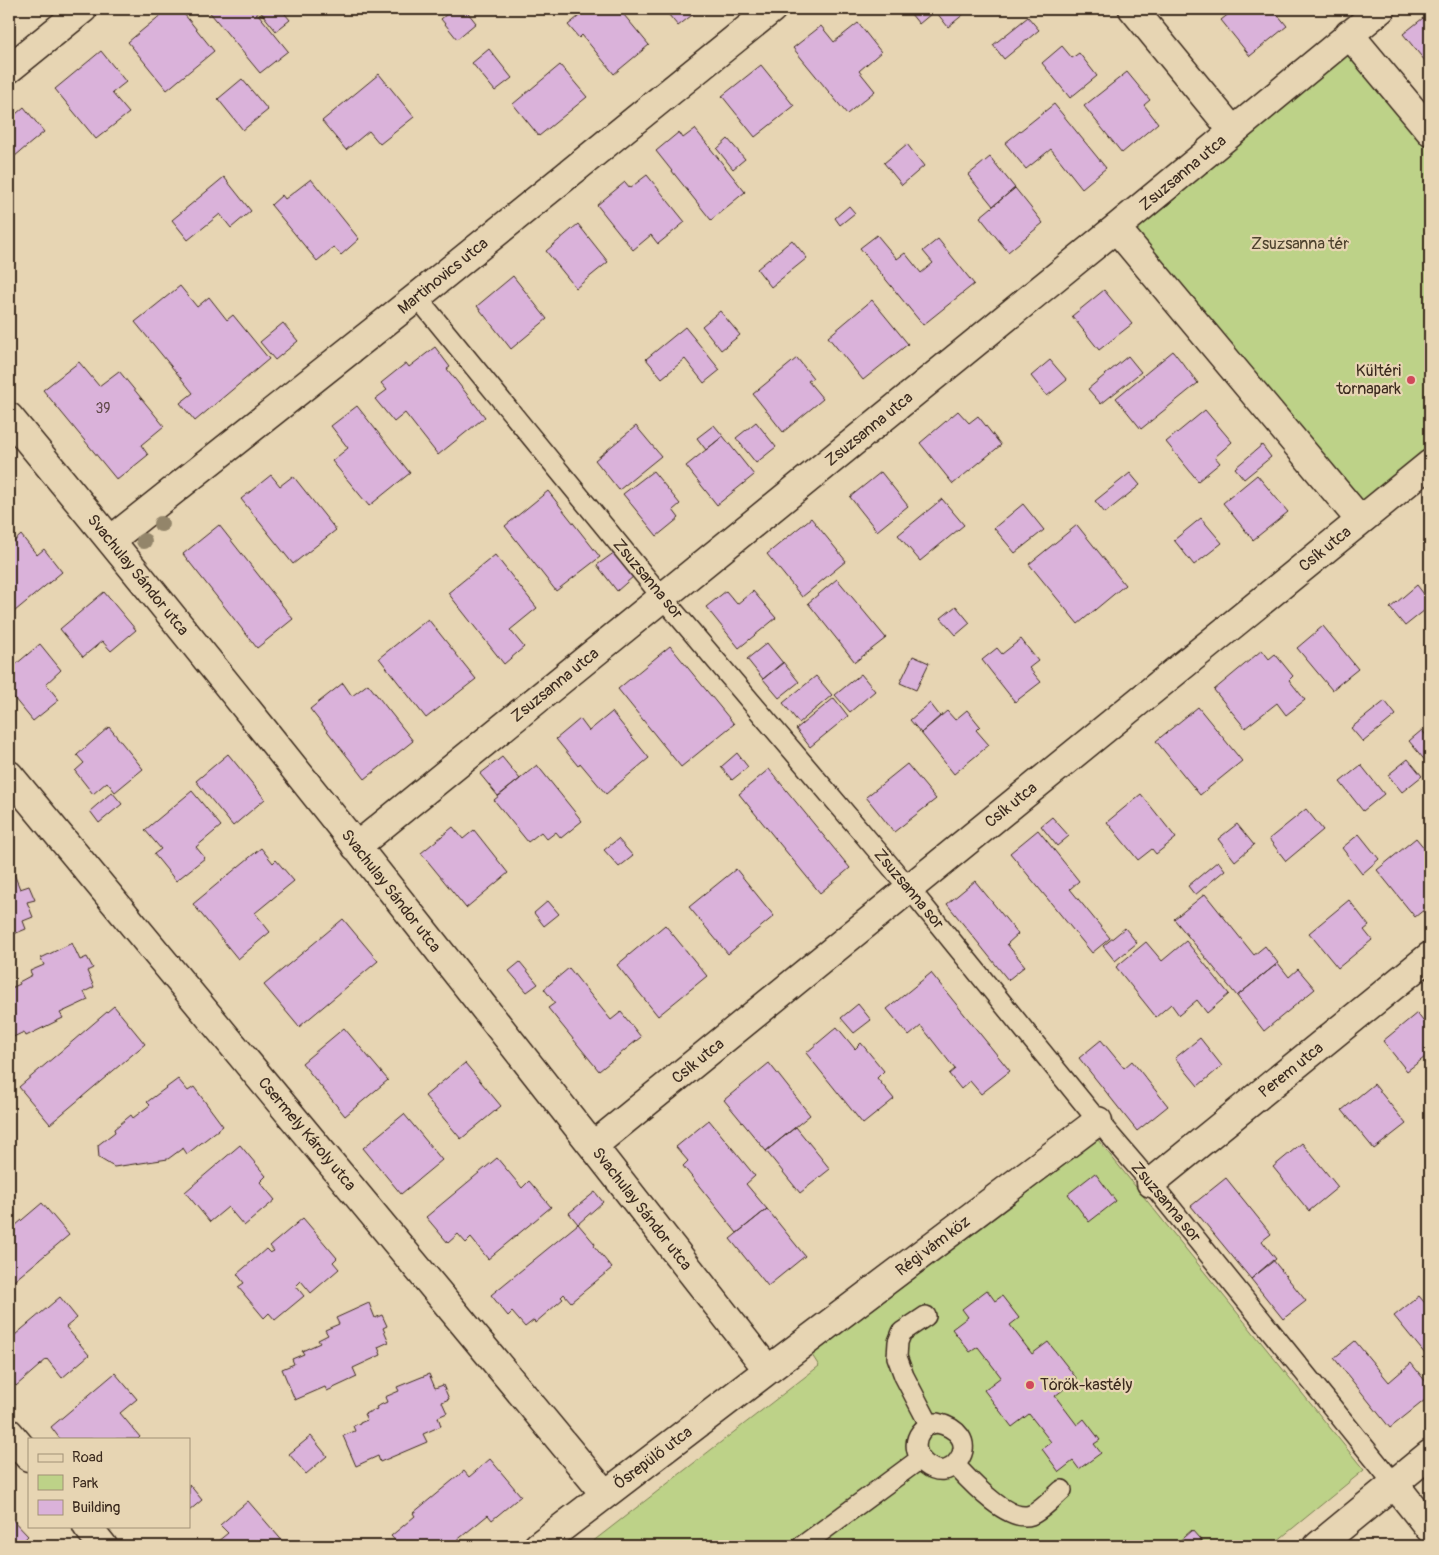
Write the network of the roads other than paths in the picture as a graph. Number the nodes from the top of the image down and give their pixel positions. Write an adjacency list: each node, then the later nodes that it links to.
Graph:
1 (82, 9): 6 (street)
2 (772, 9): 10 (street, Martinovics utca)
3 (1133, 9): 7 (street)
4 (1380, 9): 5 (street, Zsuzsanna utca)
5 (1349, 34): 7 (street, Zsuzsanna utca); 8 (street)
6 (9, 69)
7 (1233, 131): 9 (street, Zsuzsanna utca)
8 (1430, 131)
9 (1116, 228): 13 (street); 15 (street, Zsuzsanna utca)
10 (417, 297): 14 (street, Martinovics utca); 15 (lane, Zsuzsanna sor)
11 (9, 417): 14 (street, Svachulay Sándor utca)
12 (1430, 464): 13 (street, Csík utca)
13 (1360, 520): 18 (street, Csík utca)
14 (111, 540): 17 (street, Svachulay Sándor utca)
15 (662, 597): 17 (street, Zsuzsanna utca); 18 (lane, Zsuzsanna sor)
16 (9, 774): 33 (street, Csermely Károly utca)
17 (356, 847): 21 (street, Svachulay Sándor utca)
18 (909, 888): 20 (lane, Zsuzsanna sor); 21 (street, Csík utca)
19 (1430, 956): 22 (street, Perem utca)
20 (1098, 1122): 22 (lane, Zsuzsanna sor); 24 (street, Régi vám köz)
21 (593, 1146): 24 (street, Svachulay Sándor utca)
22 (1151, 1183): 31 (lane, Zsuzsanna sor)
23 (926, 1316): 25 (lane)
24 (768, 1370): 33 (street, Ősrepülő utca)
25 (929, 1424): 29 (lane); 30 (lane)
26 (9, 1433): 28 (street)
27 (1430, 1454): 31 (street)
28 (28, 1456)
29 (920, 1460): 30 (lane); 38 (lane)
30 (955, 1465): 32 (lane)
31 (1395, 1485): 35 (street); 39 (street)
32 (1062, 1490)
33 (605, 1494): 37 (street, Ősrepülő utca)
34 (89, 1528): 36 (street)
35 (1430, 1529)
36 (103, 1546)
37 (538, 1546)
38 (802, 1546)
39 (1318, 1546)

